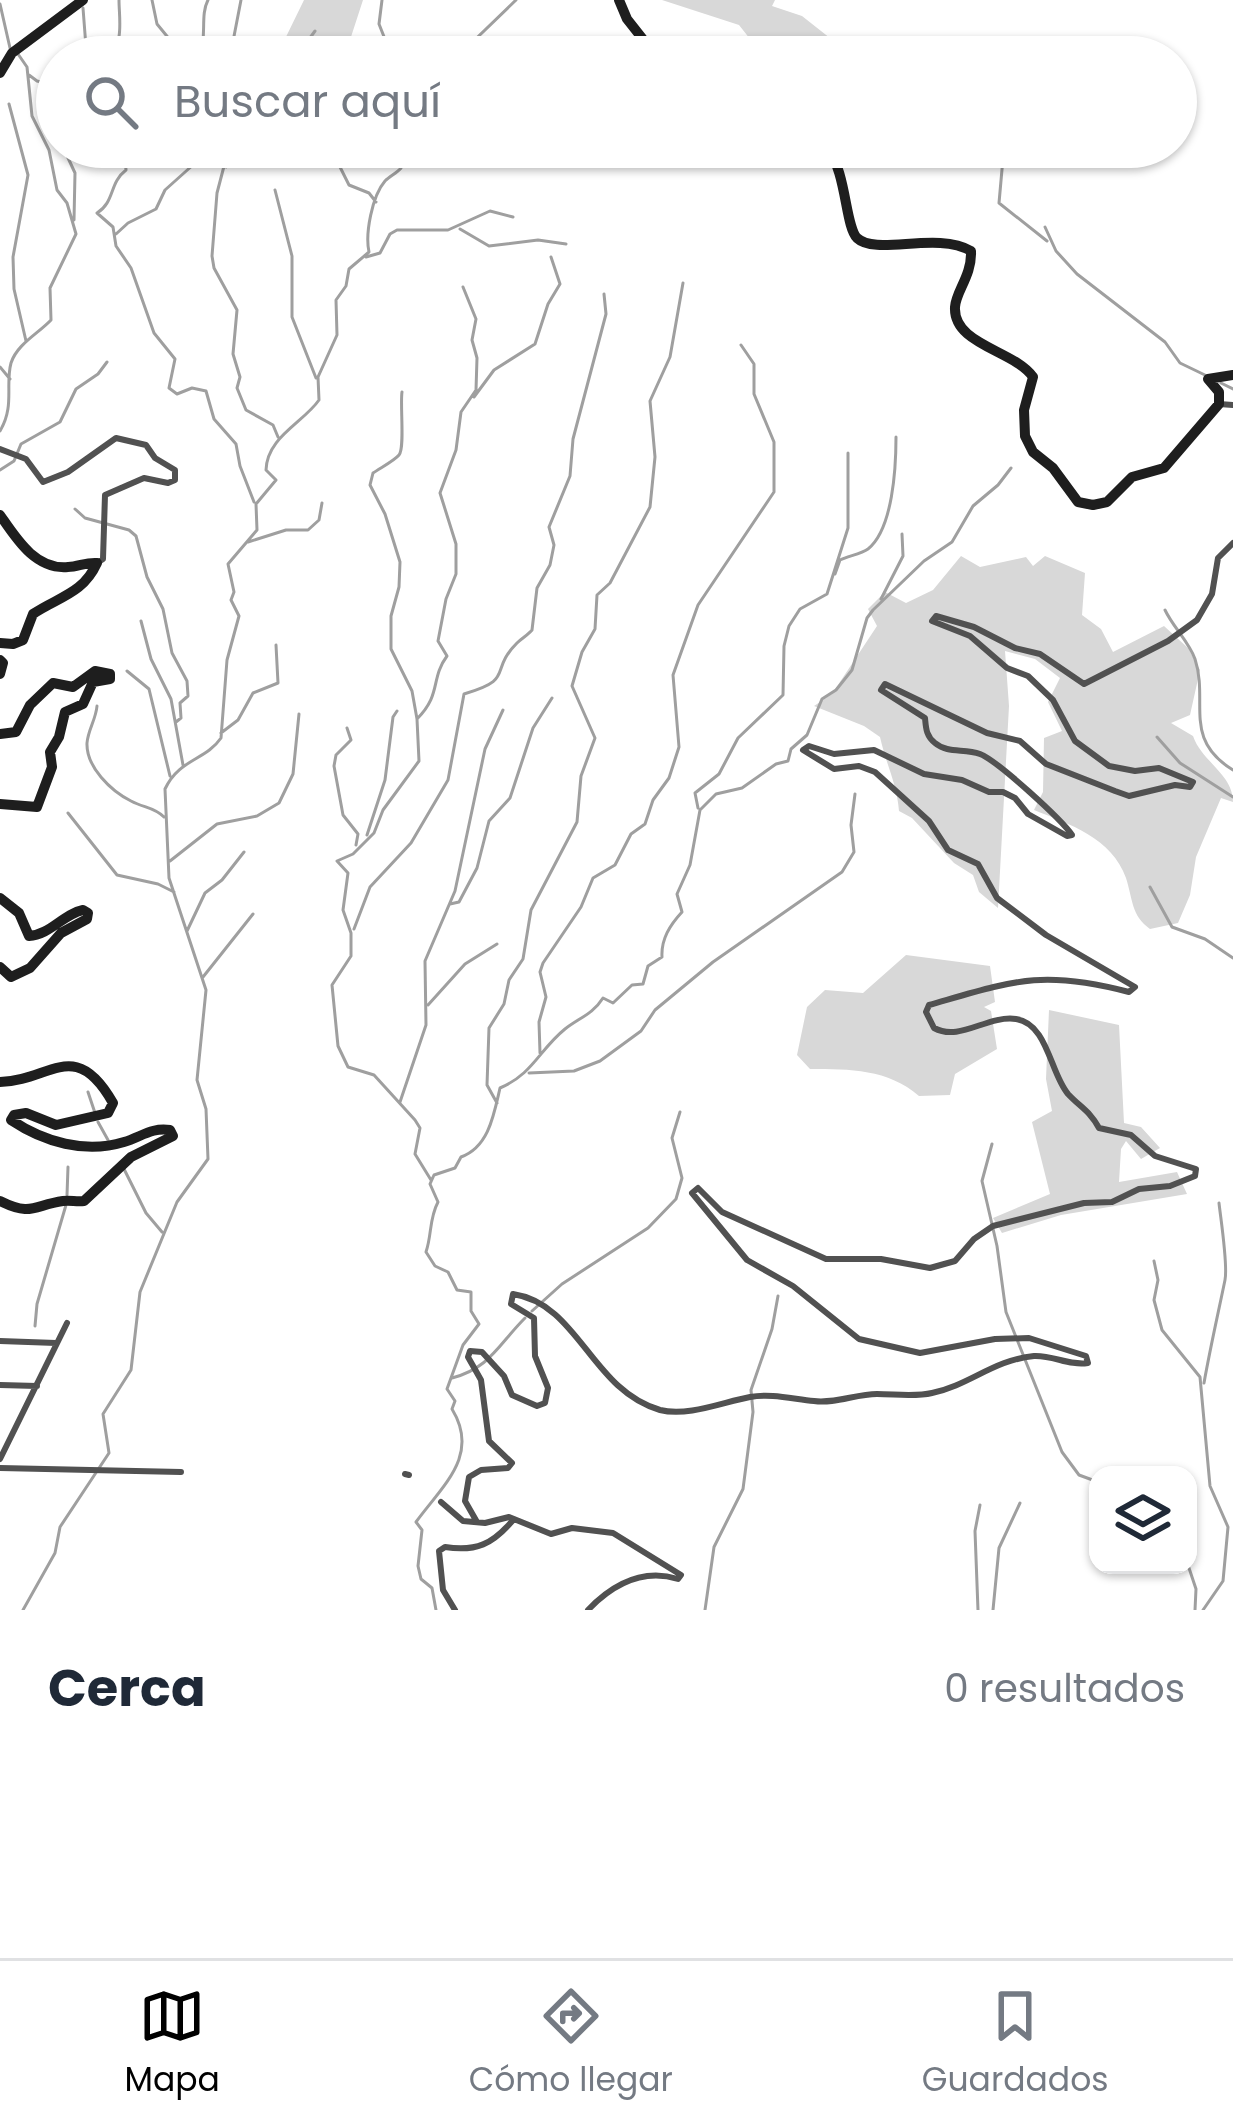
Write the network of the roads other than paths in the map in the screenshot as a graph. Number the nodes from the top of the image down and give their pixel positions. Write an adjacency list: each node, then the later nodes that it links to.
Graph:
1 (83, 0): 4 (street)
2 (619, 0): 3 (street)
3 (640, 36)
4 (0, 73)
5 (838, 168): 7 (street)
6 (1233, 375): 7 (street)
7 (1219, 398): 8 (street)
8 (1233, 404)
9 (0, 449): 12 (street)
10 (0, 515): 12 (street)
11 (1233, 543): 34 (street)
12 (97, 563): 13 (street)
13 (0, 643)
14 (0, 660): 15 (street)
15 (0, 674)
16 (0, 734): 17 (street)
17 (0, 803)
18 (0, 898): 19 (street)
19 (0, 967)
20 (0, 1082): 21 (street)
21 (0, 1201)
22 (67, 1323): 24 (street)
23 (0, 1341): 24 (street)
24 (58, 1342): 26 (street)
25 (0, 1385): 26 (street)
26 (37, 1386): 28 (street)
27 (0, 1427): 28 (street)
28 (16, 1427): 29 (street)
29 (0, 1459)
30 (0, 1468): 31 (street)
31 (181, 1472)
32 (441, 1502): 34 (street)
33 (513, 1520): 34 (street); 35 (street); 36 (street)
34 (477, 1522)
35 (455, 1610)
36 (588, 1610)

